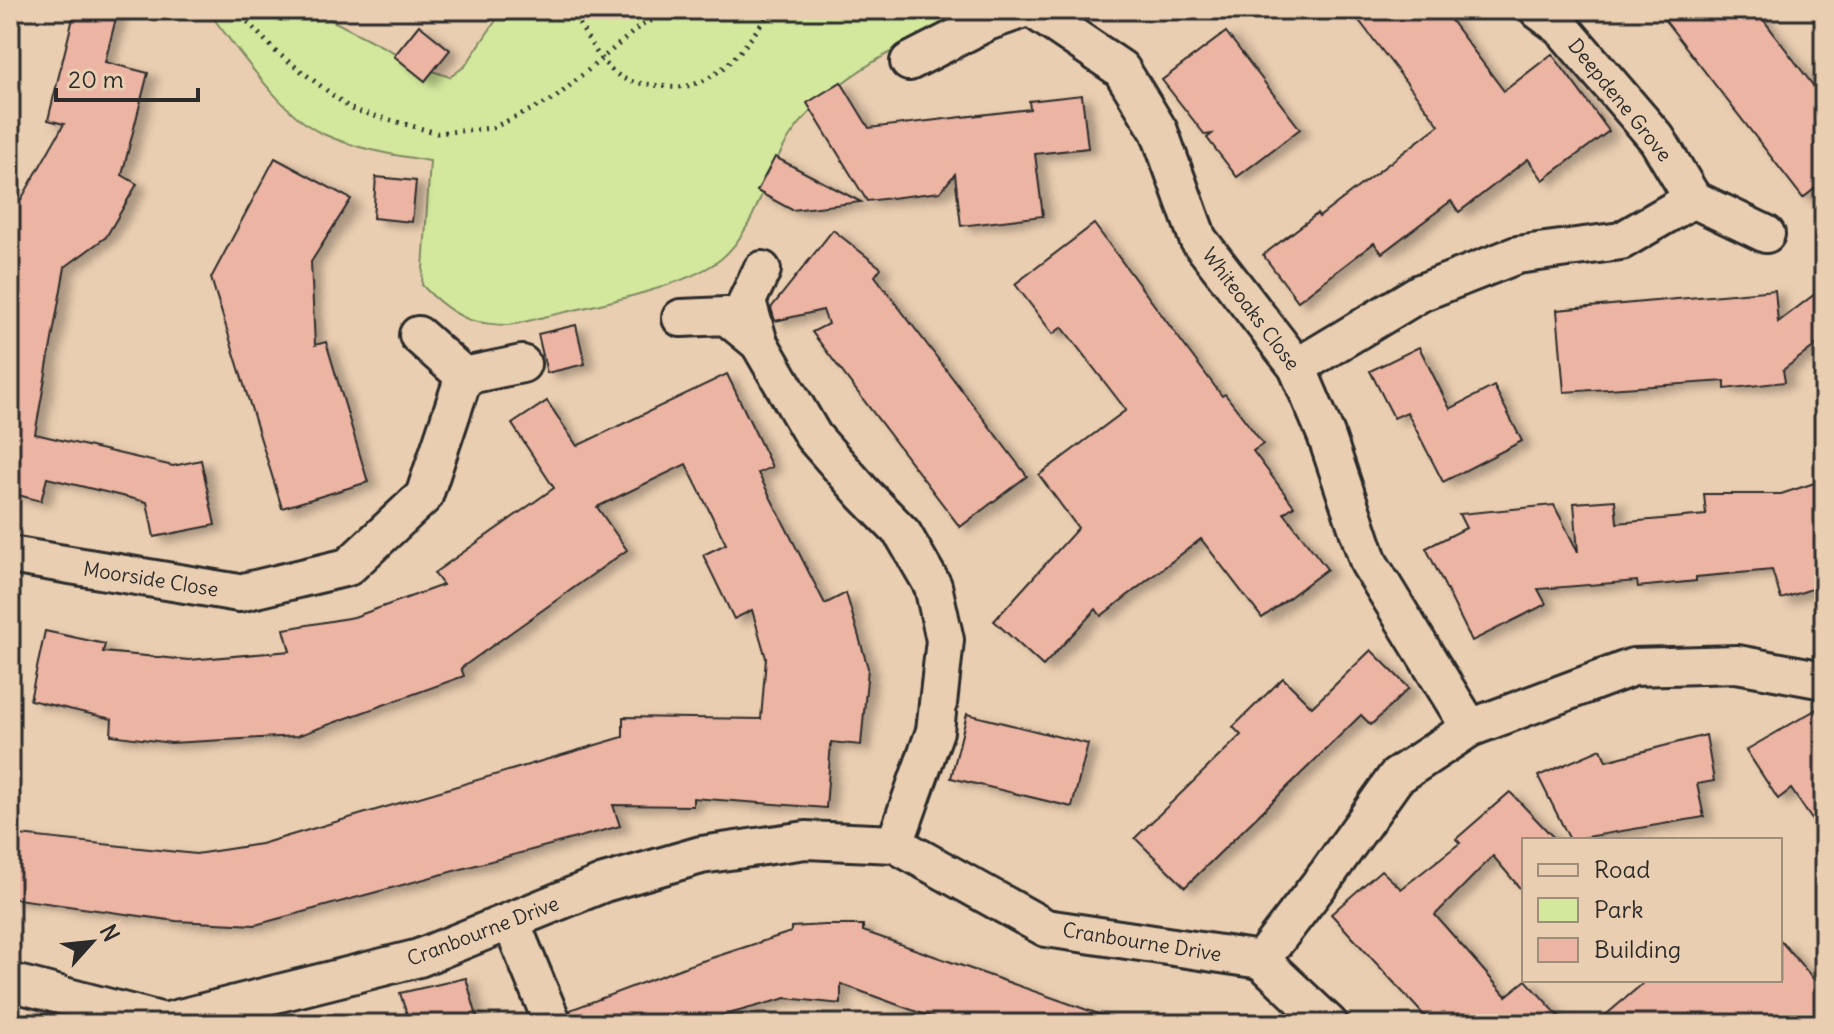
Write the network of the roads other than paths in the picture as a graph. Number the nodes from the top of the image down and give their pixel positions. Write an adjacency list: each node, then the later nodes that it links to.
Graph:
1 (1021, 10): 4 (street)
2 (1034, 10): 12 (street, Whiteoaks Close)
3 (1538, 10): 5 (street, Deepdene Grove)
4 (909, 62)
5 (1693, 199): 6 (street); 12 (street)
6 (1766, 234)
7 (762, 270): 10 (street)
8 (681, 318): 10 (street)
9 (418, 335): 13 (street)
10 (759, 343): 17 (street)
11 (522, 364): 13 (street)
12 (1297, 367): 16 (street, Whiteoaks Close)
13 (464, 376): 14 (street, Moorside Close)
14 (10, 555)
15 (1824, 680): 16 (street)
16 (1470, 728): 19 (street)
17 (895, 844): 18 (street, Cranbourne Drive); 19 (street, Cranbourne Drive)
18 (511, 922): 21 (street, Cranbourne Drive); 22 (street)
19 (1261, 960): 23 (street)
20 (10, 982): 21 (street, Cranbourne Drive)
21 (164, 1023)
22 (553, 1024)
23 (1329, 1024)

